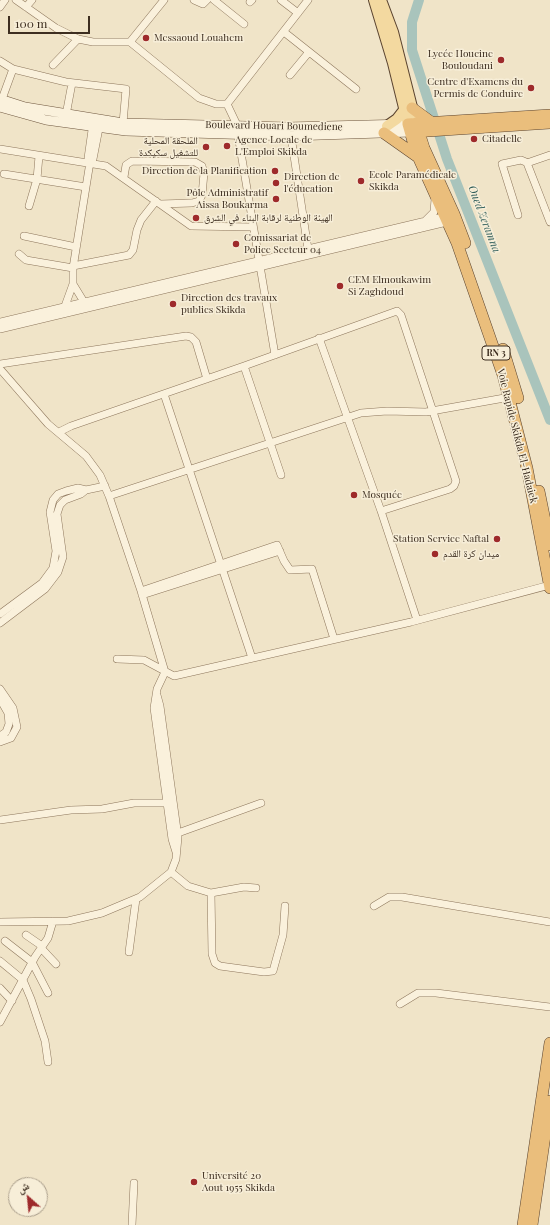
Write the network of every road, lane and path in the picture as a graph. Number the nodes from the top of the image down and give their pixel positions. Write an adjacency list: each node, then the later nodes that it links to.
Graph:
1 (5, 0): 12 (street)
2 (16, 0): 13 (street)
3 (32, 0): 13 (street)
4 (164, 0): 18 (street)
5 (194, 0): 6 (street)
6 (207, 0)
7 (214, 0): 15 (street)
8 (282, 0): 14 (street)
9 (308, 0): 14 (street)
10 (374, 0): 28 (main road, RN 3)
11 (381, 0): 28 (main road, RN 3)
12 (0, 7)
13 (26, 7): 17 (street)
14 (298, 13): 16 (street)
15 (244, 24)
16 (284, 32): 19 (street); 27 (street)
17 (78, 39): 18 (street); 21 (street)
18 (130, 42): 27 (street)
19 (309, 52): 23 (street); 25 (street)
20 (0, 61): 22 (street)
21 (53, 65)
22 (13, 69): 24 (street); 26 (street)
23 (290, 75)
24 (72, 83): 29 (street); 31 (street)
25 (356, 89)
26 (1, 102): 29 (main road, Boulevard Houari Boumediene); 33 (main road, Boulevard Houari Boumediene)
27 (227, 104): 34 (street)
28 (408, 109): 36 (highway); 37 (main road, RN 3); 38 (main road)
29 (66, 114): 33 (main road, Boulevard Houari Boumediene)
30 (550, 115): 35 (highway, Boulevard Houari Boumediene)
31 (123, 123): 33 (main road, Boulevard Houari Boumediene); 34 (main road, Boulevard Houari Boumediene)
32 (550, 123): 35 (highway, Boulevard Houari Boumediene)
33 (96, 124): 39 (main road, Boulevard Houari Boumediene); 45 (street)
34 (237, 126): 38 (main road, Boulevard Houari Boumediene); 39 (main road)
35 (450, 126): 36 (highway, Boulevard Houari Boumediene)
36 (431, 127): 37 (highway, Boulevard Houari Boumediene); 44 (highway)
37 (413, 128): 38 (main road, Boulevard Houari Boumediene); 44 (highway, Voie Rapide Skikda El-Hadaiek / RN 3)
38 (385, 130): 40 (main road, Boulevard Houari Boumediene); 44 (highway)
39 (238, 135): 40 (main road, Boulevard Houari Boumediene); 58 (street)
40 (291, 136): 61 (street)
41 (0, 149): 43 (street)
42 (550, 155): 46 (street)
43 (40, 156): 45 (street); 49 (street)
44 (423, 157): 51 (highway, Voie Rapide Skikda El-Hadaiek / RN 3); 55 (highway, Voie Rapide Skikda El-Hadaiek / RN 3)
45 (90, 162): 48 (street); 50 (street)
46 (528, 163): 54 (street); 56 (street)
47 (4, 174): 49 (street)
48 (124, 177): 52 (street); 52 (street)
49 (37, 179): 50 (street); 53 (street)
50 (86, 187): 60 (street)
51 (433, 189): 55 (highway, Voie Rapide Skikda El-Hadaiek / RN 3); 57 (street)
52 (158, 202): 58 (street); 64 (street)
53 (29, 206)
54 (518, 215)
55 (452, 218): 57 (street); 63 (street); 77 (highway, Voie Rapide Skikda El-Hadaiek / RN 3); 88 (highway, Voie Rapide Skikda El-Hadaiek / RN 3)
56 (550, 220)
57 (424, 222): 61 (street)
58 (253, 227): 63 (street)
59 (24, 236): 60 (street)
60 (76, 247): 64 (street)
61 (308, 249): 63 (street)
62 (19, 254): 64 (street)
63 (259, 264): 66 (street); 69 (street); 71 (street)
64 (73, 267): 65 (street)
65 (73, 284): 66 (street); 67 (street)
66 (84, 302): 67 (street)
67 (65, 306): 68 (street)
68 (0, 322)
69 (0, 329)
70 (319, 338): 71 (street); 78 (street); 79 (street)
71 (274, 355): 73 (street)
72 (0, 364): 75 (street)
73 (244, 366): 75 (street); 81 (street)
74 (0, 369): 80 (street)
75 (207, 378): 76 (street)
76 (164, 394): 80 (street); 82 (street)
77 (510, 397): 78 (street); 90 (highway, Voie Rapide Skikda El-Hadaiek / RN 3)
78 (433, 411): 79 (street); 87 (street)
79 (347, 416): 81 (street); 87 (street)
80 (59, 432): 84 (street)
81 (270, 442): 82 (street); 83 (street)
82 (189, 469): 86 (street); 89 (street)
83 (281, 475)
84 (105, 486): 85 (street); 86 (street)
85 (86, 490): 92 (street); 94 (street)
86 (109, 496): 91 (street)
87 (381, 510): 93 (street)
88 (550, 545)
89 (221, 566): 91 (street); 95 (street); 96 (street)
90 (550, 586): 93 (street)
91 (142, 593): 98 (street)
92 (0, 614)
93 (417, 620): 95 (street)
94 (0, 623)
95 (334, 639): 96 (street)
96 (252, 658): 98 (street)
97 (117, 659): 98 (street)
98 (165, 672): 100 (street)
99 (0, 689): 102 (street)
100 (156, 695): 105 (street); 108 (street)
101 (0, 699): 102 (street)
102 (12, 718): 103 (street); 104 (street)
103 (0, 736)
104 (0, 742)
105 (167, 803): 107 (street); 109 (street)
106 (261, 804): 108 (street)
107 (0, 820)
108 (178, 832): 109 (street)
109 (176, 852): 110 (street)
110 (171, 872): 112 (street); 113 (street)
111 (256, 888): 112 (street)
112 (211, 893): 114 (street)
113 (136, 899): 116 (street); 122 (street)
114 (285, 906)
115 (374, 906): 118 (street)
116 (53, 921): 117 (street); 121 (street)
117 (0, 922)
118 (550, 922)
119 (26, 935): 121 (street)
120 (5, 941): 124 (street)
121 (42, 947): 124 (street); 125 (street)
122 (129, 952)
123 (0, 961): 126 (street)
124 (32, 962): 126 (street); 128 (street)
125 (56, 964)
126 (23, 980): 129 (street); 134 (street)
127 (0, 988): 129 (street)
128 (48, 994)
129 (12, 1001): 132 (street)
130 (400, 1004): 131 (street)
131 (550, 1007)
132 (0, 1022)
133 (550, 1043): 138 (highway)
134 (48, 1062)
135 (550, 1101): 139 (highway)
136 (134, 1183): 137 (street)
137 (132, 1225)
138 (523, 1225)
139 (532, 1225)

